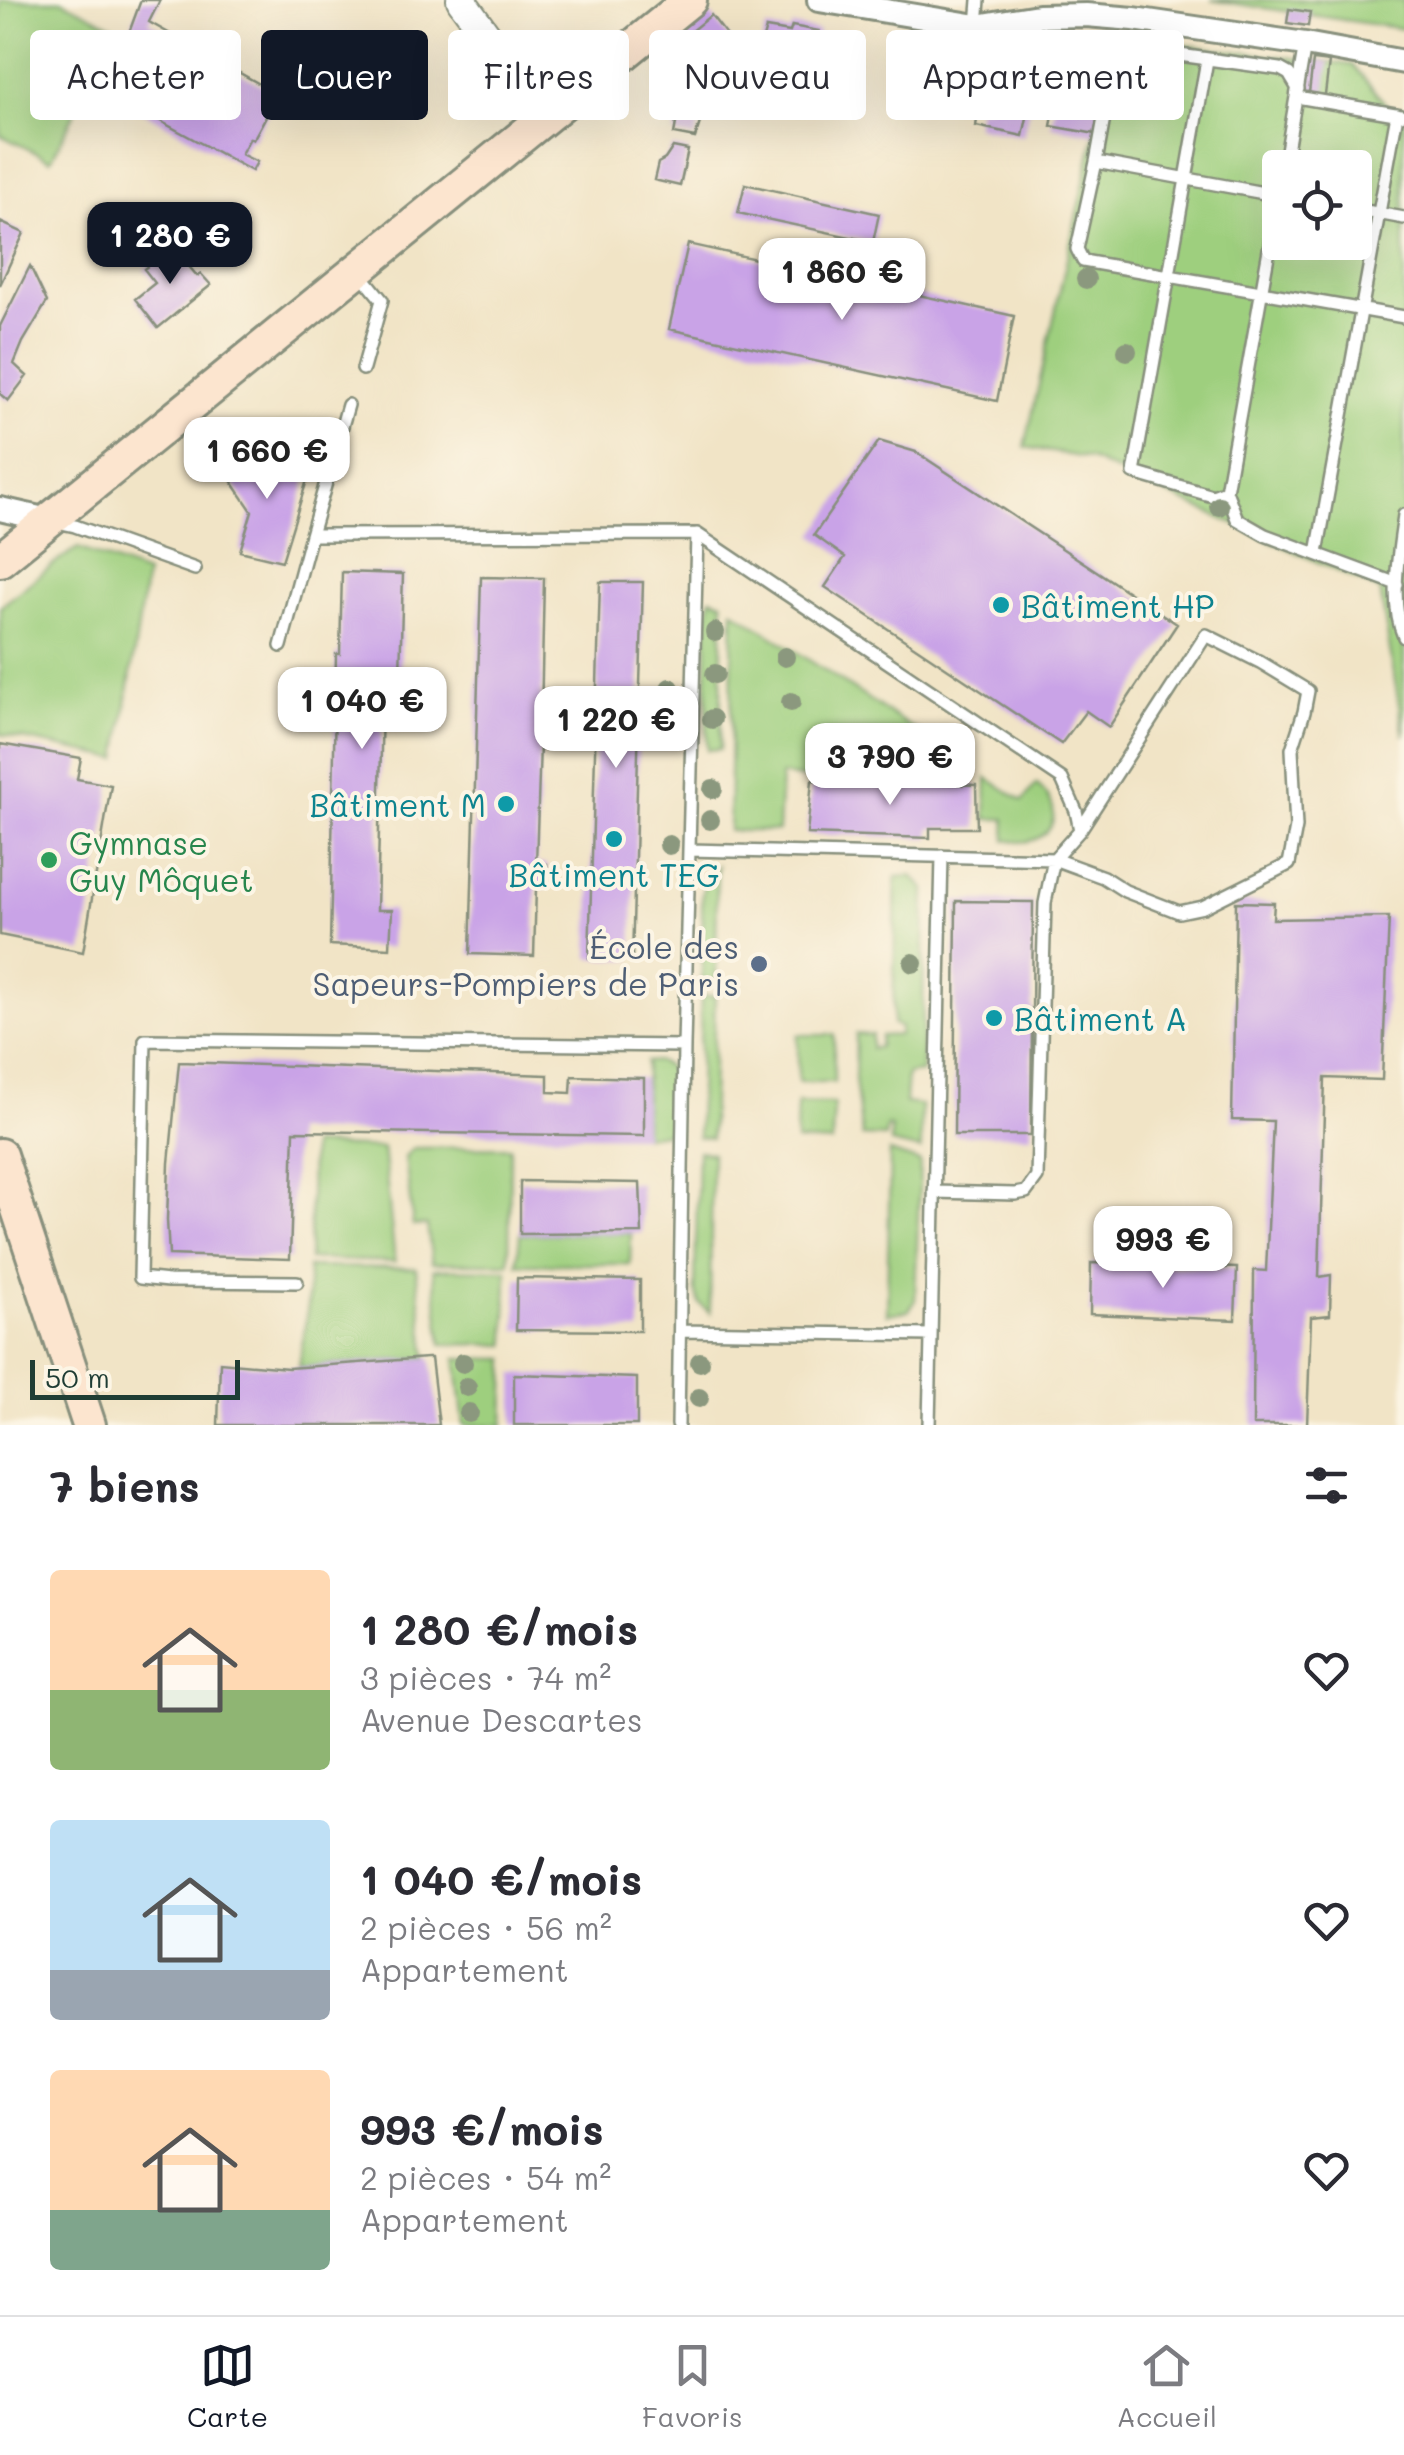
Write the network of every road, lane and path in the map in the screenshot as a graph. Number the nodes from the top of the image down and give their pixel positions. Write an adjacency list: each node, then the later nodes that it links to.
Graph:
1 (461, 0): 6 (street)
2 (690, 0): 8 (main road)
3 (819, 0): 5 (street)
4 (979, 0): 5 (lane)
5 (977, 26): 7 (street)
6 (483, 30)
7 (1305, 44): 11 (street); 12 (lane)
8 (629, 50)
9 (1184, 57): 10 (lane)
10 (1207, 60): 12 (lane); 18 (lane)
11 (1404, 62)
12 (1297, 93): 13 (lane); 16 (lane)
13 (1401, 115): 21 (lane)
14 (542, 120): 24 (main road)
15 (1104, 120): 17 (lane)
16 (1287, 150)
17 (1096, 162): 18 (lane); 25 (lane)
18 (1187, 179): 19 (lane); 25 (lane)
19 (1262, 190)
20 (1372, 213): 21 (lane)
21 (1378, 214): 22 (lane); 27 (lane)
22 (1404, 218)
23 (1267, 260): 26 (lane)
24 (357, 270): 29 (lane); 34 (main road)
25 (1168, 277): 26 (lane); 31 (lane)
26 (1261, 292): 27 (lane); 31 (lane)
27 (1360, 309): 28 (lane); 37 (lane)
28 (1404, 317)
29 (363, 369)
30 (348, 404): 36 (lane)
31 (1226, 491): 37 (lane)
32 (0, 509): 34 (street)
33 (1404, 516): 40 (lane)
34 (48, 520): 38 (main road); 39 (lane)
35 (697, 534): 36 (lane); 43 (lane); 44 (lane)
36 (311, 536): 42 (lane)
37 (1317, 553): 40 (lane)
38 (0, 560)
39 (196, 569)
40 (1397, 584): 41 (lane)
41 (1404, 637)
42 (281, 646)
43 (1080, 830): 46 (lane); 46 (lane)
44 (689, 850): 45 (lane); 47 (lane)
45 (942, 856): 46 (lane); 49 (lane)
46 (1054, 860): 49 (lane)
47 (684, 1046): 51 (lane); 52 (lane)
48 (0, 1156): 55 (main road)
49 (934, 1192): 53 (lane)
50 (0, 1224): 54 (main road)
51 (297, 1282)
52 (680, 1331): 53 (lane); 56 (lane)
53 (931, 1335): 57 (lane)
54 (65, 1425)
55 (89, 1425)
56 (678, 1425)
57 (929, 1425)

